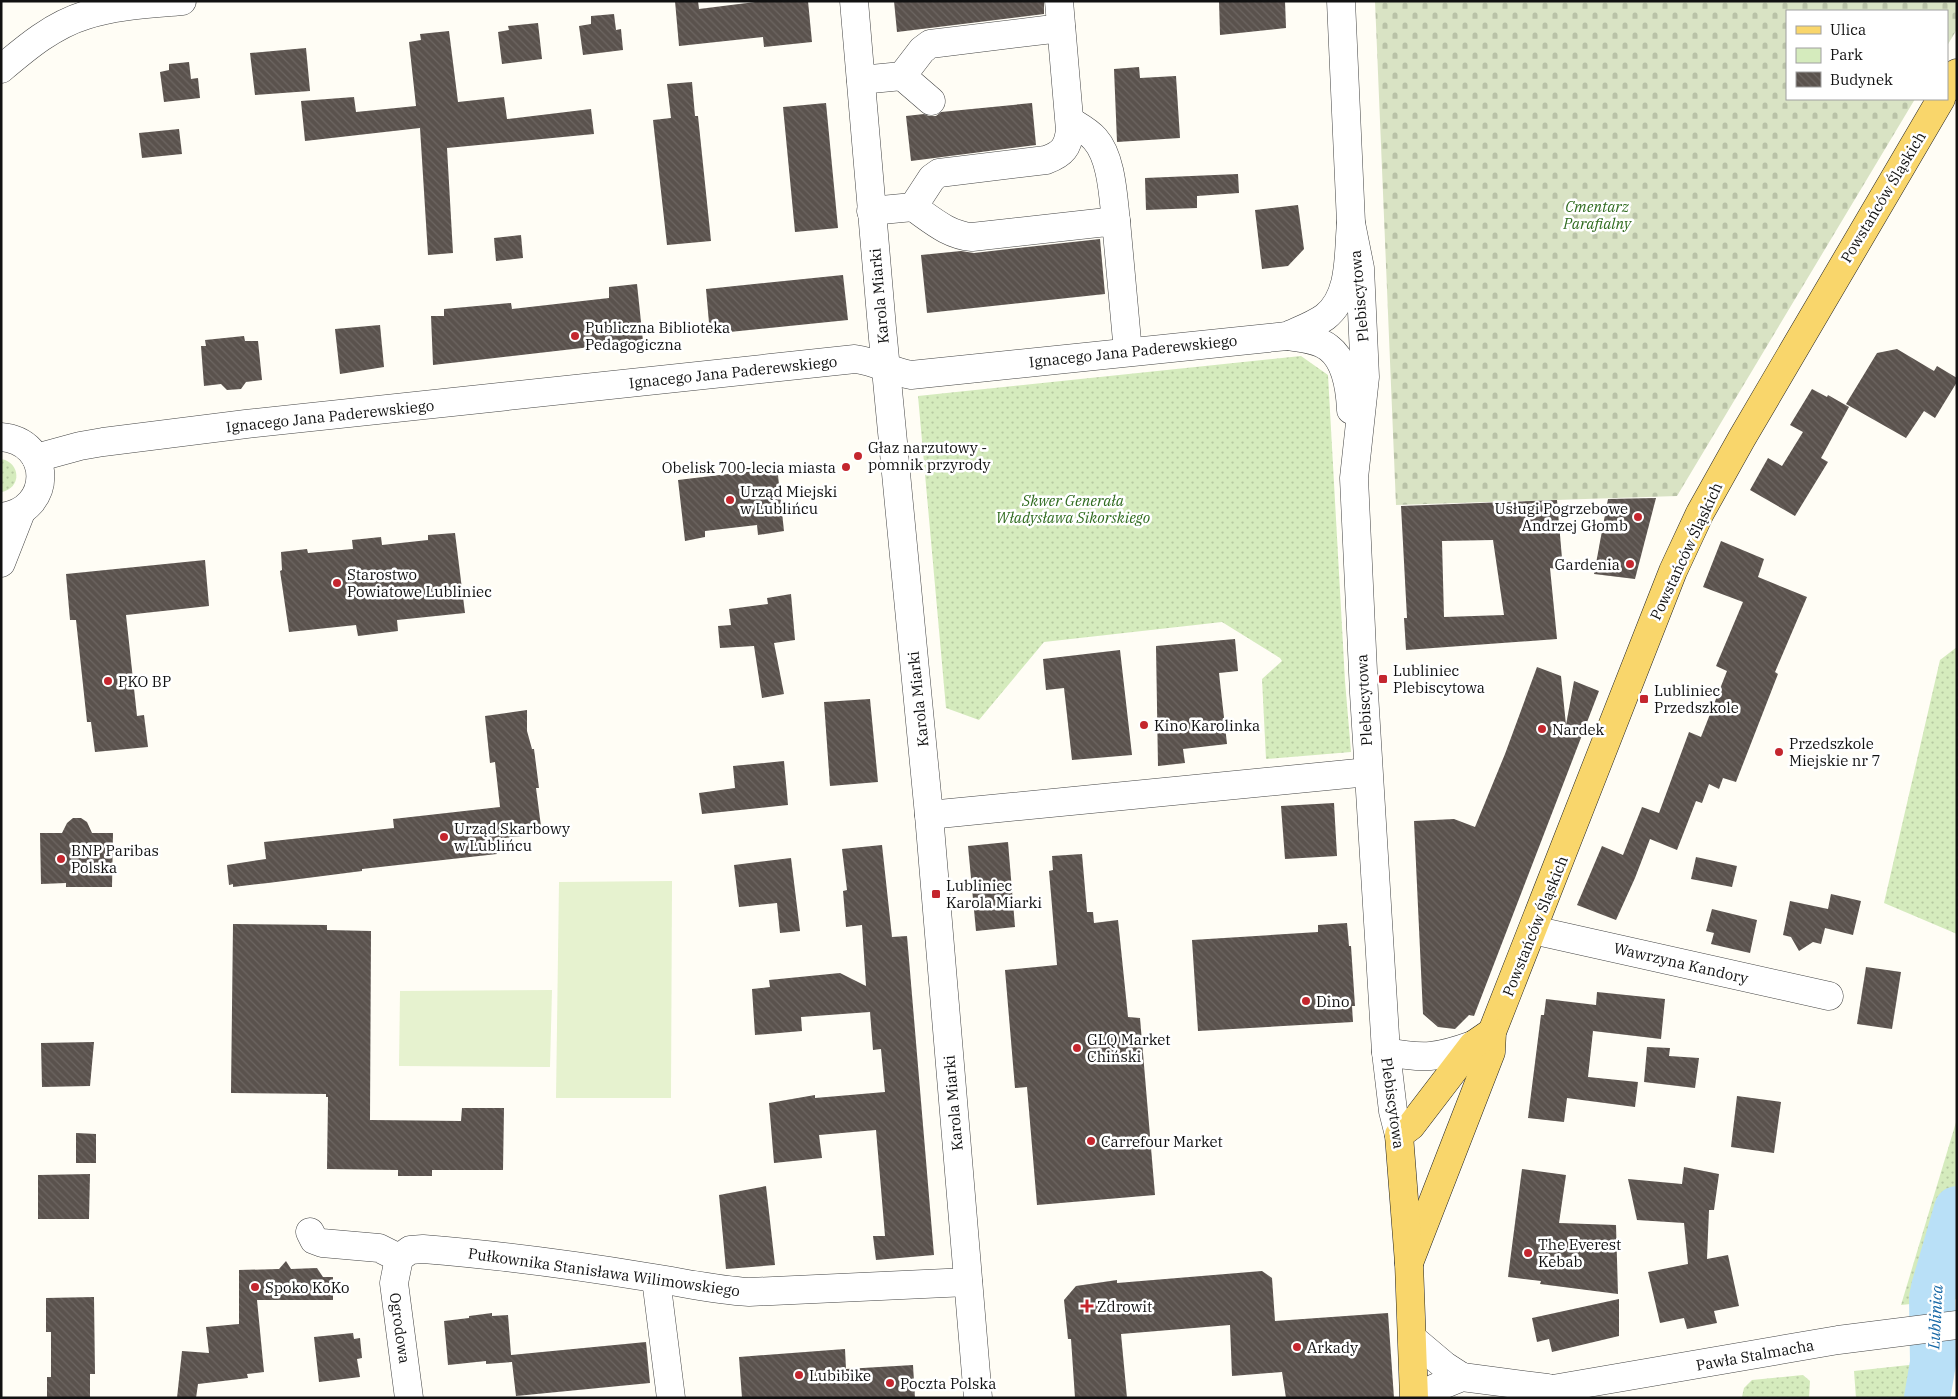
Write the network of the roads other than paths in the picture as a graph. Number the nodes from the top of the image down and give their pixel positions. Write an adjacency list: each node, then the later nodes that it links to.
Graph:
1 (182, 1): 6 (street)
2 (854, 1): 9 (street, Karola Miarki)
3 (1059, 1): 5 (street)
4 (1341, 1): 17 (street, Plebiscytowa)
5 (1061, 28): 8 (street); 13 (street)
6 (1, 69)
7 (1957, 72): 10 (main road)
8 (902, 76): 9 (street); 12 (street)
9 (861, 80): 15 (street, Karola Miarki)
10 (1948, 87)
11 (1940, 100): 28 (main road, Powstańców Śląskich)
12 (931, 101)
13 (1070, 121): 14 (street); 16 (street)
14 (913, 207): 15 (street); 16 (street)
15 (871, 211): 20 (street, Karola Miarki)
16 (1116, 221): 19 (street)
17 (1350, 223): 18 (street, Ignacego Jana Paderewskiego); 23 (street, Plebiscytowa)
18 (1287, 336): 19 (street, Ignacego Jana Paderewskiego); 23 (street)
19 (1128, 352): 20 (street, Ignacego Jana Paderewskiego)
20 (886, 367): 22 (street, Ignacego Jana Paderewskiego); 27 (street, Karola Miarki)
21 (1, 437): 22 (street)
22 (36, 458): 24 (street)
23 (1354, 478): 26 (street, Plebiscytowa)
24 (11, 514): 25 (street)
25 (1, 563)
26 (1368, 772): 27 (street); 31 (street, Plebiscytowa)
27 (929, 815): 37 (street, Karola Miarki)
28 (1534, 930): 29 (street, Wawrzyna Kandory); 30 (main road, Powstańców Śląskich)
29 (1829, 996)
30 (1483, 1039): 31 (street); 32 (main road, Powstańców Śląskich); 35 (main road, Powstańców Śląskich)
31 (1386, 1052): 32 (street, Plebiscytowa)
32 (1399, 1135): 35 (main road, Plebiscytowa)
33 (310, 1232): 34 (street)
34 (399, 1258): 36 (street, Pułkownika Stanisława Wilimowskiego); 42 (street, Ogrodowa)
35 (1409, 1263): 39 (main road, Plebiscytowa)
36 (656, 1279): 37 (street, Pułkownika Stanisława Wilimowskiego); 43 (street)
37 (968, 1282): 44 (street, Karola Miarki)
38 (1956, 1326): 41 (street, Pawła Stalmacha)
39 (1413, 1339): 40 (street); 45 (main road, Plebiscytowa)
40 (1462, 1377): 41 (street, Pawła Stalmacha); 46 (street, Pawła Stalmacha)
41 (1553, 1389): 47 (street, Pawła Stalmacha)
42 (409, 1398)
43 (671, 1398)
44 (978, 1398)
45 (1414, 1398)
46 (1421, 1398)
47 (1523, 1398)

